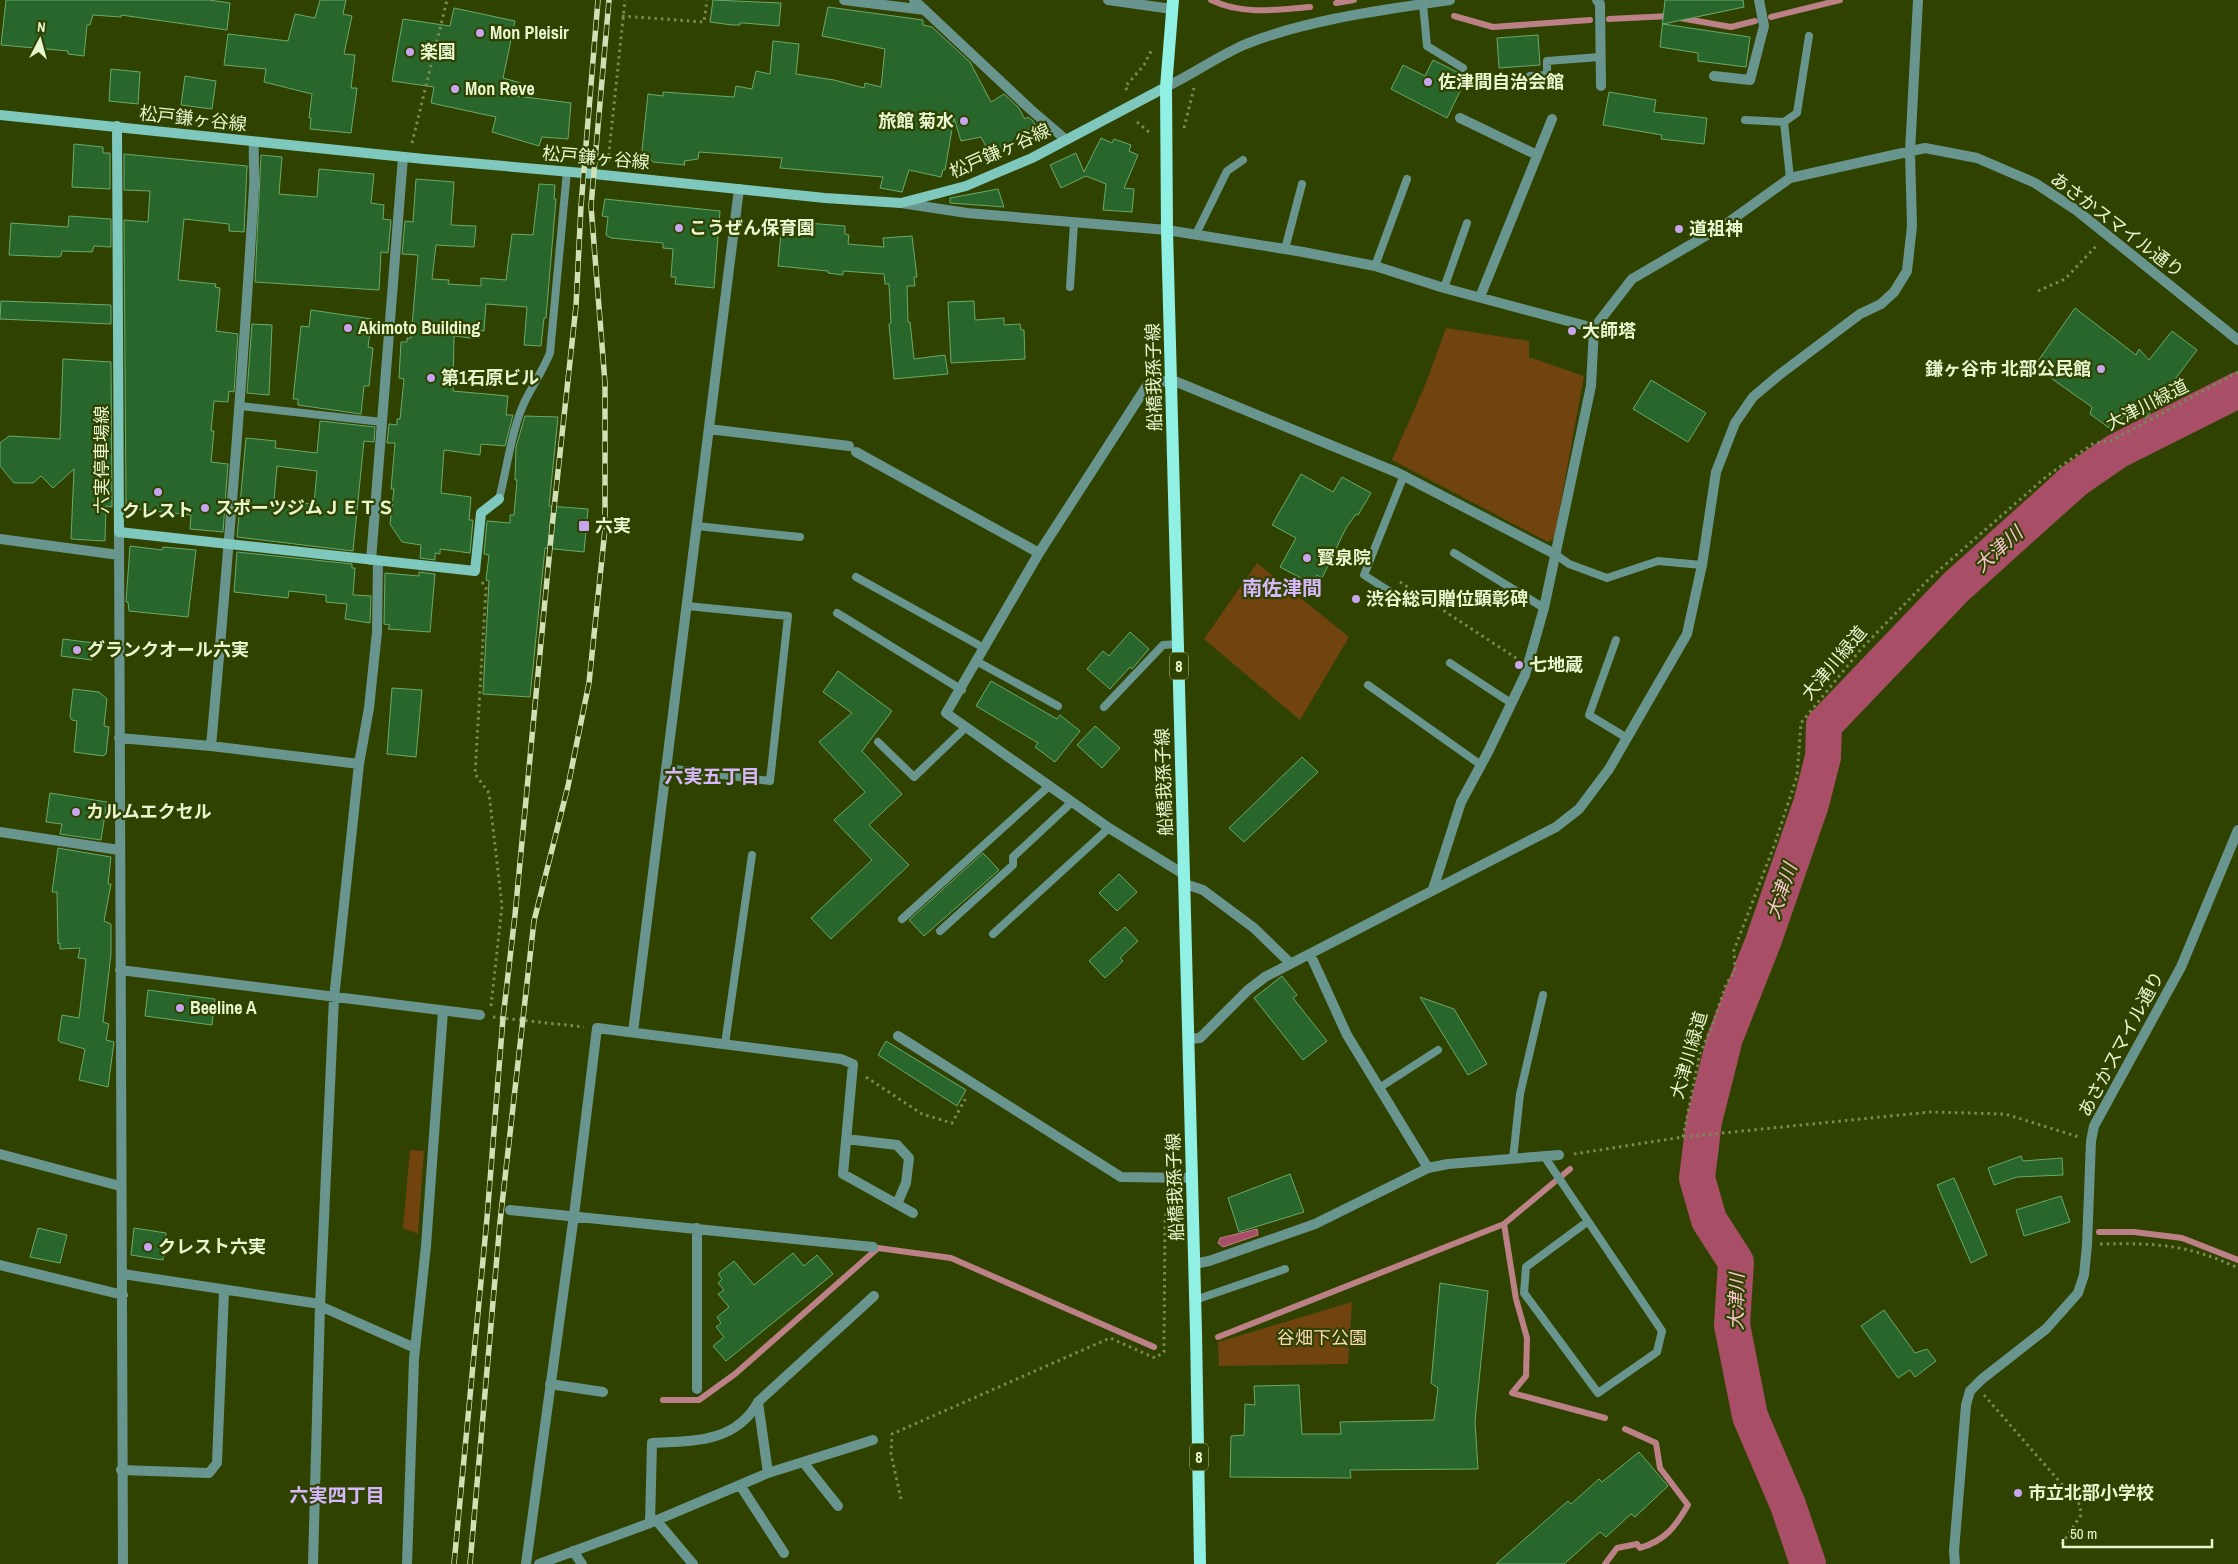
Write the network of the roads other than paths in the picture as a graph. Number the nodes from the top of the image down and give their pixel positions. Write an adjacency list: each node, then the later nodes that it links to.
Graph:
1 (844, 0): 10 (street)
2 (914, 0): 10 (street)
3 (1108, 0): 7 (street)
4 (1450, 0): 8 (street)
5 (1598, 0): 12 (street)
6 (1918, 0): 26 (street)
7 (1172, 4): 17 (main road, 船橋我孫子線 / 8)
8 (1423, 4): 13 (lane); 17 (street)
9 (1760, 5): 15 (street)
10 (925, 10): 24 (street)
11 (1809, 36): 22 (lane)
12 (1600, 57): 14 (lane); 16 (street)
13 (1463, 68)
14 (1530, 76)
15 (1714, 76)
16 (1601, 86)
17 (1166, 88): 24 (main road, 松戸鎌ヶ谷線); 38 (main road, 船橋我孫子線 / 8)
18 (0, 115): 23 (main road, 松戸鎌ヶ谷線)
19 (1460, 118): 27 (street)
20 (1552, 119): 27 (street)
21 (1745, 120): 22 (lane)
22 (1784, 122): 31 (lane)
23 (117, 126): 25 (main road, 松戸鎌ヶ谷線); 54 (main road, 六実停車場線)
24 (1065, 139): 35 (main road, 松戸鎌ヶ谷線)
25 (254, 142): 28 (main road, 松戸鎌ヶ谷線); 48 (street)
26 (1910, 152): 31 (street, あさかスマイル通り); 46 (street, あさかスマイル通り); 63 (street)
27 (1537, 155): 44 (street)
28 (403, 157): 30 (main road, 松戸鎌ヶ谷線); 49 (street)
29 (1243, 160): 39 (lane)
30 (567, 171): 34 (main road, 松戸鎌ヶ谷線); 52 (lane)
31 (1790, 178): 45 (street)
32 (1407, 179): 41 (lane)
33 (1302, 184): 40 (lane)
34 (739, 189): 35 (main road, 松戸鎌ヶ谷線); 50 (street)
35 (901, 203): 36 (street)
36 (1074, 223): 38 (street); 42 (lane)
37 (1467, 224): 43 (lane)
38 (1167, 230): 39 (street); 47 (main road, 船橋我孫子線 / 8)
39 (1196, 234): 40 (street)
40 (1285, 249): 41 (street)
41 (1375, 266): 43 (street)
42 (1070, 287)
43 (1444, 288): 44 (street)
44 (1480, 297): 45 (street)
45 (1594, 328): 60 (street)
46 (2238, 340)
47 (1172, 380): 51 (street); 58 (street); 70 (main road, 船橋我孫子線 / 8)
48 (240, 406): 49 (lane); 57 (street)
49 (382, 422): 62 (street)
50 (709, 429): 53 (street); 58 (street)
51 (1404, 475): 60 (street); 65 (lane)
52 (499, 498): 62 (main road, 六実停車場線)
53 (697, 526): 55 (lane); 66 (street)
54 (119, 532): 57 (main road, 六実停車場線); 61 (street)
55 (800, 538)
56 (0, 539): 61 (street)
57 (230, 545): 62 (main road, 六実停車場線); 83 (street)
58 (1039, 553): 71 (street)
59 (1454, 553): 67 (lane)
60 (1555, 554): 63 (lane); 67 (street)
61 (119, 555): 80 (street)
62 (374, 561): 84 (street)
63 (1702, 565): 81 (street)
64 (856, 577): 71 (lane)
65 (1389, 591)
66 (687, 606): 86 (street); 86 (lane)
67 (1544, 608): 76 (street)
68 (837, 613): 75 (lane)
69 (1616, 640): 81 (lane)
70 (1178, 644): 78 (lane); 94 (main road, 船橋我孫子線 / 8)
71 (984, 648): 72 (street)
72 (978, 662): 75 (street); 77 (lane)
73 (1450, 663): 76 (lane)
74 (1368, 685): 85 (lane)
75 (962, 690): 79 (street)
76 (1511, 703): 85 (street)
77 (1058, 706)
78 (1104, 707)
79 (966, 728): 82 (lane); 87 (street)
80 (119, 738): 83 (street); 92 (street)
81 (1627, 738): 95 (street)
82 (878, 742)
83 (211, 746): 84 (street)
84 (359, 764): 103 (street)
85 (1481, 764): 95 (street)
86 (666, 768): 106 (street)
87 (1049, 786): 88 (street); 96 (lane)
88 (1072, 802): 89 (street); 97 (lane)
89 (1109, 828): 94 (street); 98 (lane)
90 (2238, 830): 158 (street, あさかスマイル通り)
91 (0, 832): 92 (street)
92 (119, 850): 101 (street)
93 (752, 855): 109 (lane)
94 (1185, 879): 100 (street); 108 (main road, 船橋我孫子線 / 8)
95 (1433, 889): 99 (street)
96 (902, 919)
97 (940, 931)
98 (993, 934)
99 (1310, 954): 100 (street); 111 (street)
100 (1290, 963): 108 (street)
101 (120, 970): 103 (street); 119 (street)
102 (1543, 995): 116 (lane)
103 (334, 998): 104 (street); 135 (street)
104 (443, 1011): 105 (street); 136 (street)
105 (480, 1015)
106 (633, 1032): 109 (street); 123 (street)
107 (898, 1036): 118 (street)
108 (1189, 1039): 118 (main road, 船橋我孫子線 / 8)
109 (725, 1044): 112 (street)
110 (1438, 1050): 111 (lane)
111 (1379, 1088): 117 (street)
112 (846, 1139): 120 (street); 120 (street)
113 (0, 1154): 119 (street)
114 (1559, 1155): 115 (street)
115 (1544, 1156): 116 (street); 124 (lane)
116 (1513, 1159): 117 (street)
117 (1428, 1168): 127 (street)
118 (1192, 1178): 127 (main road, 船橋我孫子線 / 8)
119 (120, 1186): 130 (street)
120 (896, 1204): 122 (street)
121 (510, 1210): 123 (street)
122 (914, 1213)
123 (574, 1215): 125 (street); 137 (street)
124 (1586, 1222): 124 (lane)
125 (697, 1228): 126 (street); 138 (street)
126 (873, 1247)
127 (1194, 1264): 134 (main road, 船橋我孫子線 / 8)
128 (0, 1265): 132 (street)
129 (1285, 1269): 134 (lane)
130 (123, 1274): 131 (street); 132 (street)
131 (224, 1291): 135 (street); 143 (street)
132 (123, 1295): 143 (street)
133 (874, 1296): 140 (street)
134 (1195, 1300): 157 (main road, 船橋我孫子線 / 8)
135 (320, 1305): 136 (street); 151 (street)
136 (415, 1348): 152 (street)
137 (550, 1384): 139 (street); 153 (street)
138 (697, 1389)
139 (604, 1392)
140 (758, 1402): 144 (street); 147 (street)
141 (873, 1440): 142 (street)
142 (803, 1462): 144 (street); 146 (street)
143 (122, 1470): 150 (street)
144 (768, 1473): 145 (street)
145 (740, 1485): 147 (street); 149 (street)
146 (838, 1506)
147 (653, 1522): 148 (street); 156 (street)
148 (572, 1552): 154 (street); 155 (street)
149 (784, 1553)
150 (123, 1564)
151 (313, 1564)
152 (407, 1564)
153 (526, 1564)
154 (539, 1564)
155 (582, 1564)
156 (693, 1564)
157 (1200, 1564)
158 (1955, 1564)

